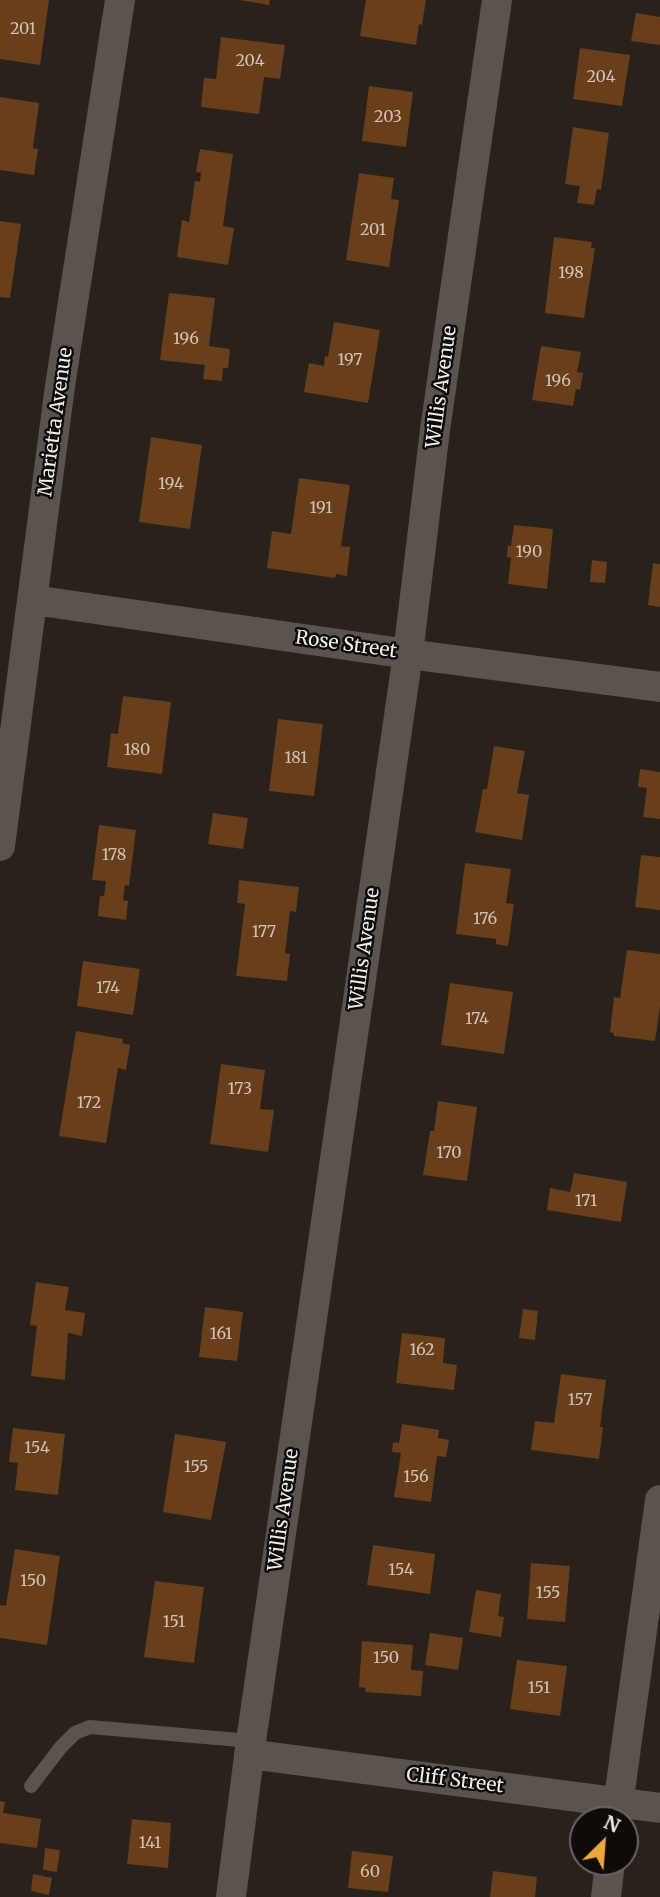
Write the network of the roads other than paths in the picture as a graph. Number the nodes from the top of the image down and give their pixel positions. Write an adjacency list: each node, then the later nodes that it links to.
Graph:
1 (120, 0): 3 (street, Marietta Avenue)
2 (497, 0): 4 (street, Willis Avenue)
3 (33, 600): 4 (street, Rose Street); 6 (street, Marietta Avenue)
4 (408, 654): 5 (street, Rose Street); 8 (street, Willis Avenue)
5 (660, 687)
6 (0, 846)
7 (660, 1500): 11 (street)
8 (250, 1747): 9 (lane, Cliff Street); 10 (street, Cliff Street); 15 (street, Willis Avenue)
9 (31, 1786)
10 (588, 1806)
11 (618, 1806)
12 (660, 1808): 13 (street, Cliff Street)
13 (639, 1809)
14 (608, 1876): 16 (street)
15 (231, 1897)
16 (606, 1897)

